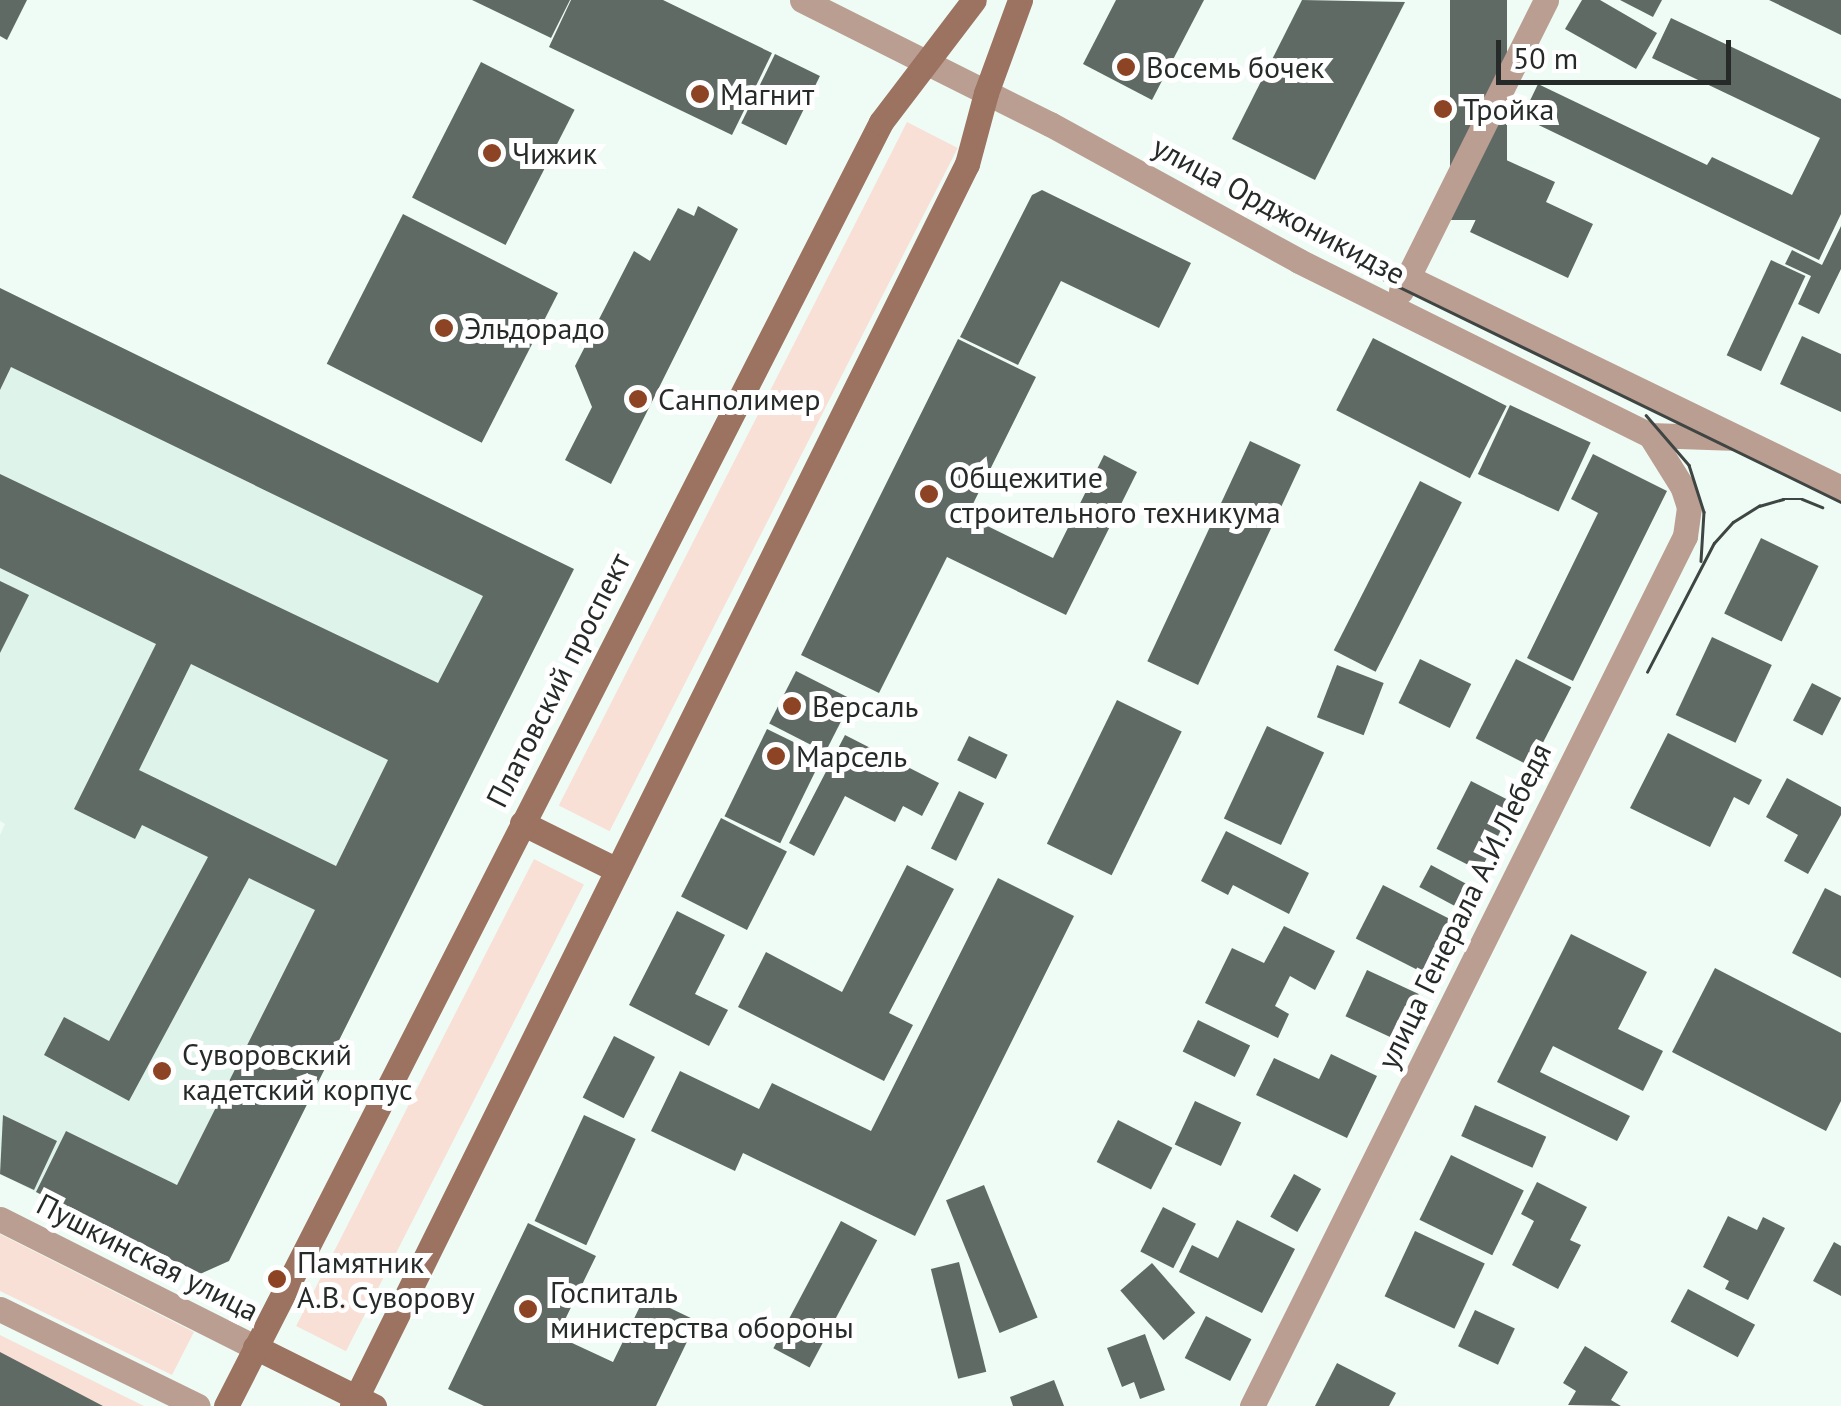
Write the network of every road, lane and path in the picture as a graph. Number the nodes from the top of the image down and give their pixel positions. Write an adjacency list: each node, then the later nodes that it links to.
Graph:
1 (802, 0): 5 (street, улица Орджоникидзе)
2 (974, 0): 5 (main road, Платовский проспект)
3 (1020, 0): 6 (main road)
4 (1546, 0): 7 (street)
5 (928, 65): 6 (street, улица Орджоникидзе); 12 (main road, Платовский проспект)
6 (986, 93): 8 (street, улица Орджоникидзе); 13 (main road)
7 (1409, 278): 8 (street); 10 (street, улица Орджоникидзе)
8 (1392, 307): 9 (street, улица Орджоникидзе)
9 (1650, 434): 10 (street, улица Орджоникидзе); 20 (street, улица Генерала А.И.Лебедя)
10 (1736, 438): 11 (street, улица Орджоникидзе)
11 (1841, 488)
12 (522, 822): 13 (main road); 16 (main road, Платовский проспект)
13 (617, 870): 17 (main road)
14 (0, 1219): 16 (street, Пушкинская улица)
15 (0, 1309): 18 (street)
16 (255, 1347): 17 (main road, Пушкинская улица); 19 (main road, Платовский проспект)
17 (360, 1403)
18 (198, 1406)
19 (226, 1406)
20 (1252, 1406)

